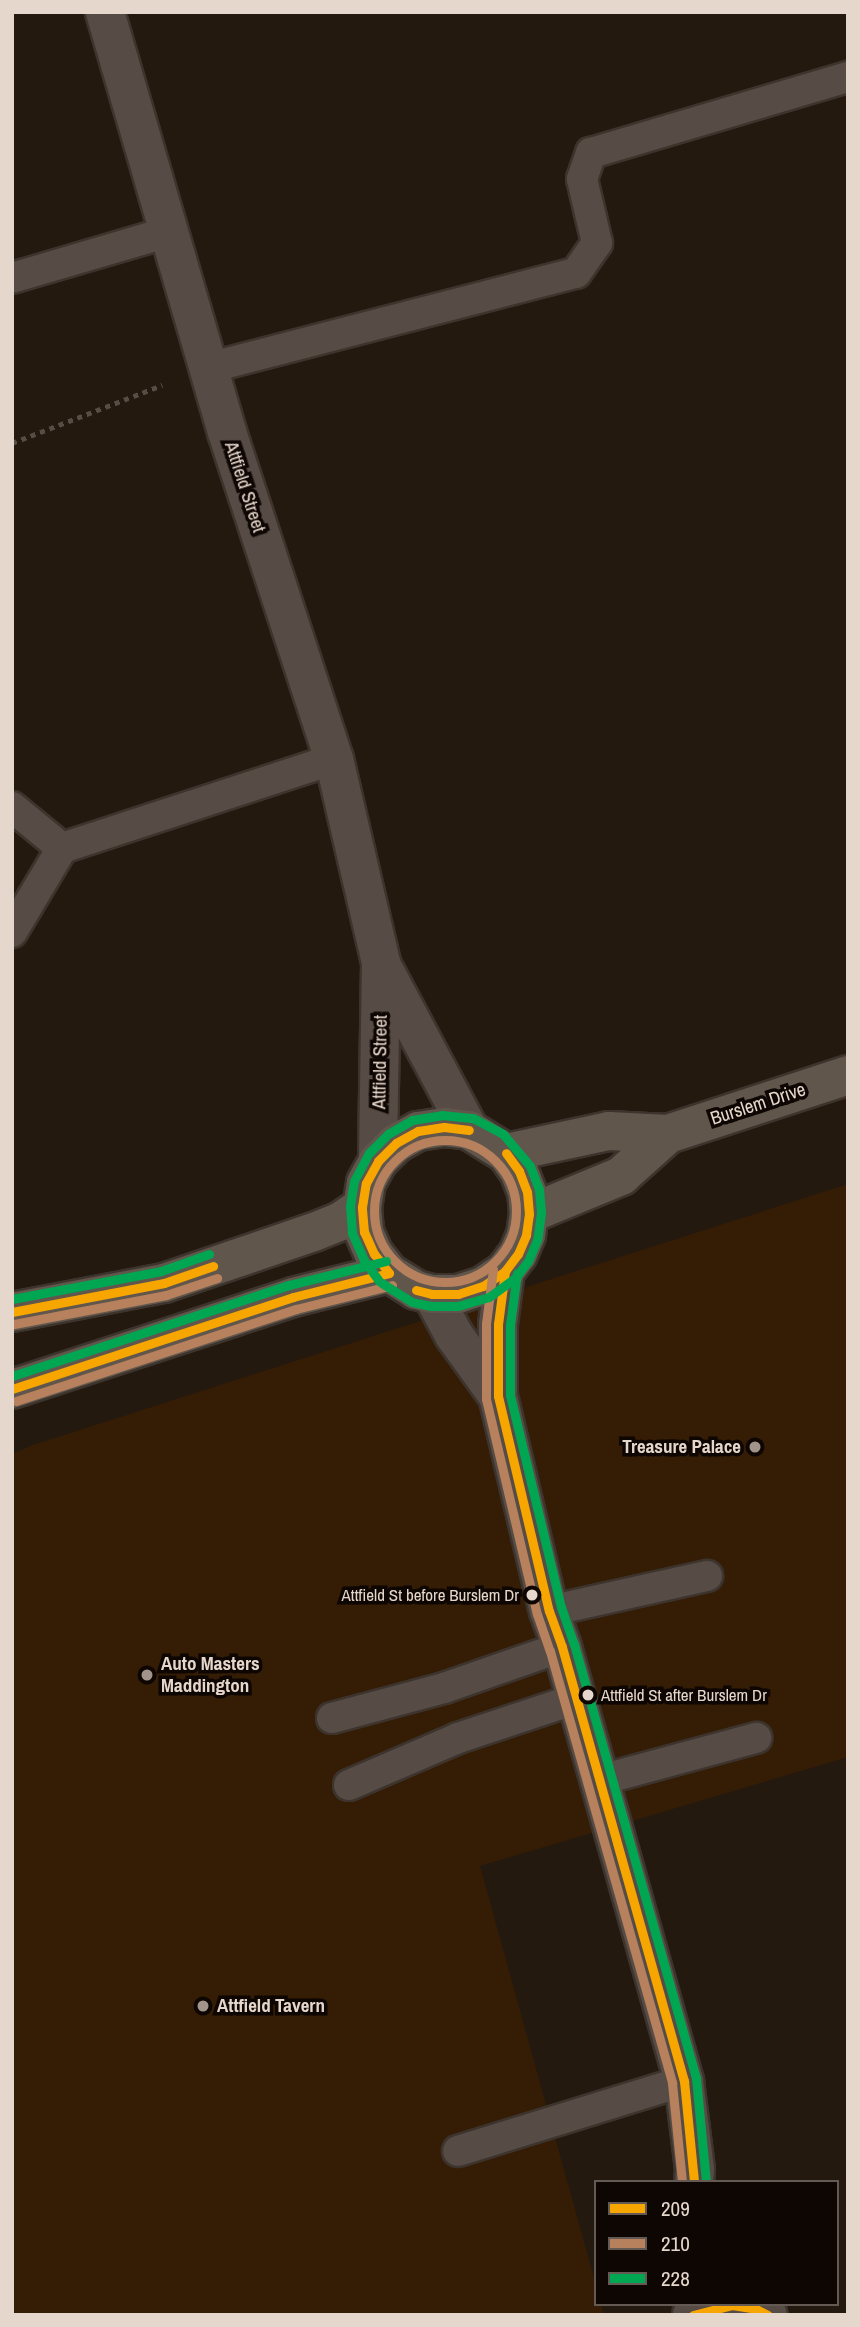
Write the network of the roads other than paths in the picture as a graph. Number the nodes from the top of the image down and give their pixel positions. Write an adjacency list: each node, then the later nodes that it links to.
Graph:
1 (104, 12): 3 (street, Attfield Street)
2 (848, 77): 5 (lane)
3 (168, 232): 4 (lane); 5 (street, Attfield Street)
4 (12, 278)
5 (208, 368): 6 (street, Attfield Street)
6 (334, 759): 8 (lane); 10 (street, Attfield Street)
7 (12, 807): 8 (lane)
8 (62, 848): 9 (lane)
9 (12, 932)
10 (381, 963): 12 (street, Attfield Street); 15 (street, Attfield Street)
11 (848, 1075): 13 (main road, Burslem Drive)
12 (469, 1130): 14 (main road); 15 (main road)
13 (668, 1134): 14 (main road, Burslem Drive); 17 (main road, Burslem Drive)
14 (506, 1153): 17 (main road)
15 (378, 1161): 16 (main road)
16 (362, 1207): 19 (main road); 21 (main road)
17 (529, 1213): 18 (main road)
18 (505, 1271): 20 (main road); 23 (street)
19 (389, 1273): 20 (main road); 22 (main road)
20 (432, 1294): 23 (street)
21 (12, 1312)
22 (12, 1389)
23 (498, 1396): 25 (street)
24 (707, 1576): 25 (lane)
25 (549, 1611): 26 (street)
26 (562, 1647): 27 (street); 28 (lane)
27 (576, 1699): 30 (street); 31 (lane)
28 (332, 1718)
29 (756, 1738): 30 (lane)
30 (600, 1780): 32 (street)
31 (349, 1785)
32 (684, 2081): 33 (lane); 34 (street)
33 (458, 2151)
34 (697, 2177)
35 (728, 2306): 37 (street)
36 (738, 2306): 38 (street)
37 (692, 2315)
38 (768, 2315)

